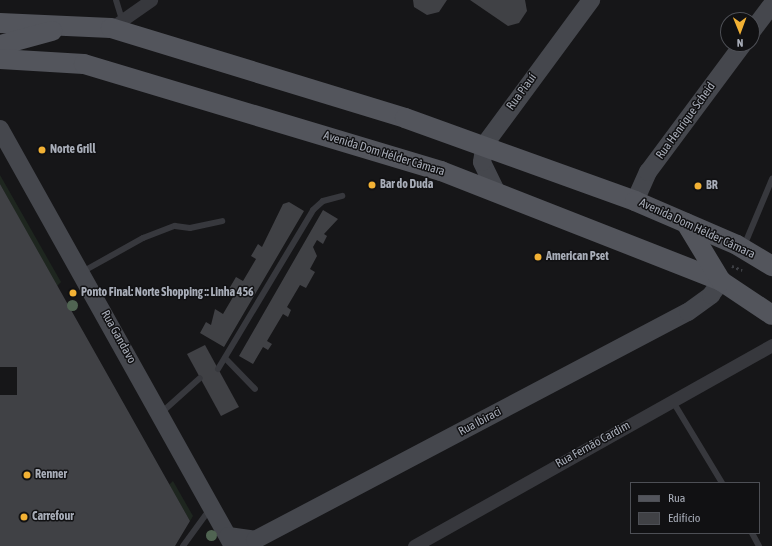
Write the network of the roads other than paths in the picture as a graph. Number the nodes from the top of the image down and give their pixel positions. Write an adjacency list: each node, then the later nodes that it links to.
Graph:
1 (116, 0): 8 (lane)
2 (151, 0): 8 (street)
3 (591, 0): 13 (street, Rua Piauí)
4 (772, 4): 5 (street)
5 (760, 20)
6 (0, 23): 7 (main road, Avenida Dom Hélder Câmara)
7 (83, 24): 8 (main road, Avenida Dom Hélder Câmara); 9 (main road)
8 (116, 24): 13 (main road, Avenida Dom Hélder Câmara)
9 (0, 46)
10 (737, 52): 17 (street, Rua Henrique Scheid)
11 (0, 59): 15 (main road, Avenida Dom Hélder Câmara)
12 (0, 129): 22 (street, Rua Gandavo)
13 (485, 144): 15 (street, Rua Piauí); 17 (main road, Avenida Dom Hélder Câmara)
14 (772, 180): 20 (lane)
15 (496, 191): 23 (main road, Avenida Dom Hélder Câmara)
16 (342, 196): 26 (lane)
17 (635, 201): 19 (main road, Avenida Dom Hélder Câmara)
18 (222, 221): 22 (lane)
19 (685, 222): 20 (main road, Avenida Dom Hélder Câmara); 23 (main road)
20 (744, 248): 21 (main road, Avenida Dom Hélder Câmara)
21 (772, 266)
22 (81, 272): 31 (street, Rua Gandavo)
23 (721, 281): 24 (main road, Avenida Dom Hélder Câmara); 36 (street, Rua Ibiraci)
24 (772, 315)
25 (772, 346): 30 (street, Rua Fernão Cardim)
26 (225, 358): 27 (lane); 29 (lane)
27 (218, 369)
28 (200, 378): 31 (lane)
29 (255, 389)
30 (672, 400): 32 (lane); 38 (street, Rua Fernão Cardim)
31 (161, 413): 33 (street, Rua Gandavo)
32 (721, 482)
33 (213, 506): 35 (street, Rua Gandavo); 37 (lane)
34 (753, 534): 39 (lane)
35 (230, 541): 36 (street, Rua Ibiraci)
36 (255, 543)
37 (183, 546)
38 (414, 546)
39 (759, 546)

